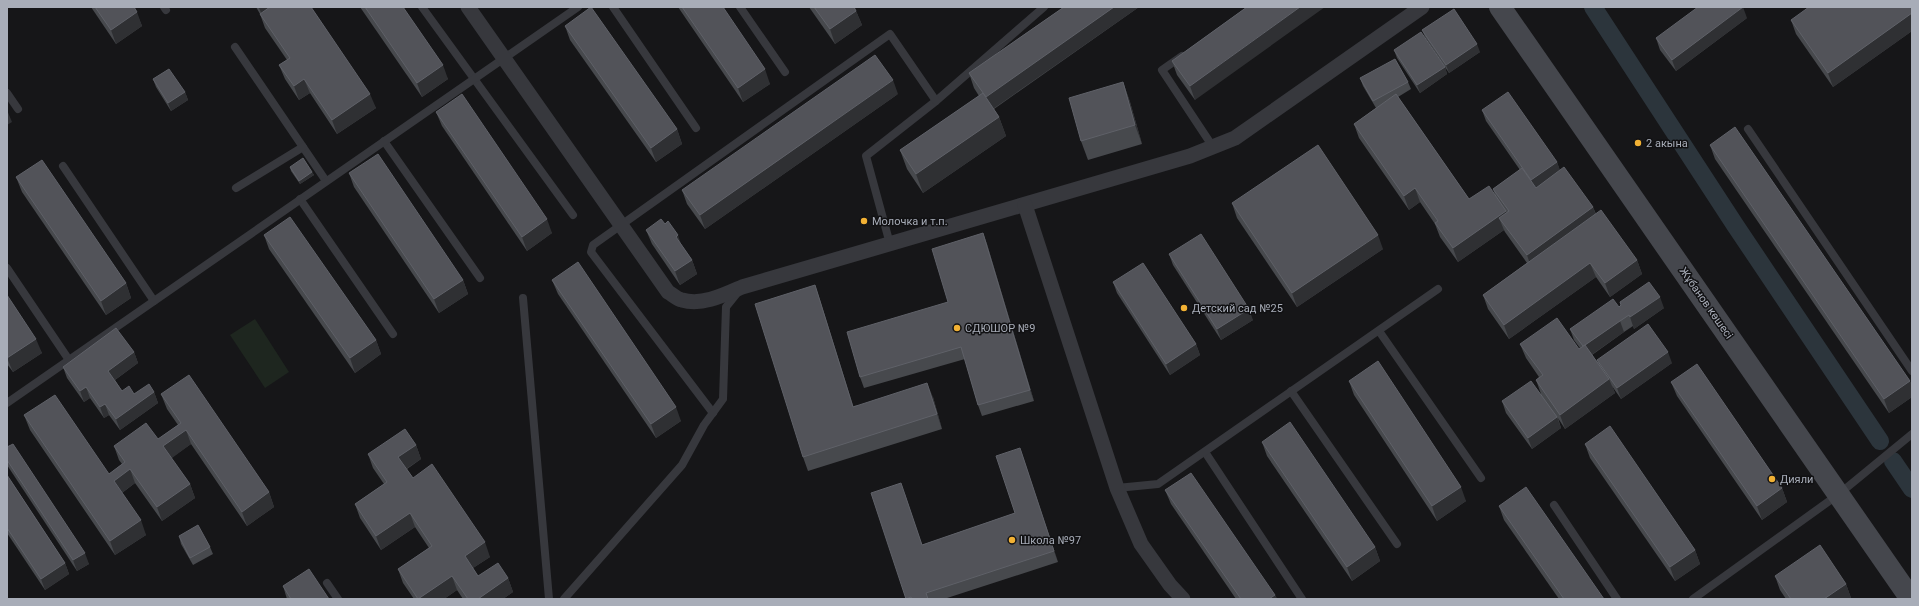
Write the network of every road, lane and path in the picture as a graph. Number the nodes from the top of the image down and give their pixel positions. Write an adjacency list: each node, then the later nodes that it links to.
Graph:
1 (422, 7): 13 (lane)
2 (468, 7): 11 (street)
3 (578, 7): 11 (lane)
4 (613, 7): 17 (lane)
5 (740, 7): 12 (lane)
6 (1044, 7): 15 (lane)
7 (1422, 7): 21 (street)
8 (1500, 7): 47 (main road, Жұбанов көшесі)
9 (235, 47): 20 (lane)
10 (1187, 52): 21 (lane)
11 (504, 58): 13 (lane); 28 (street)
12 (785, 72)
13 (473, 79): 19 (lane); 27 (lane)
14 (7, 93): 16 (lane)
15 (936, 101): 28 (lane); 29 (lane)
16 (18, 109)
17 (696, 128)
18 (1748, 129): 39 (lane)
19 (384, 141): 23 (lane); 31 (lane)
20 (303, 147): 23 (lane); 24 (lane)
21 (1213, 147): 26 (street)
22 (63, 166): 35 (lane)
23 (326, 181): 25 (lane)
24 (236, 188)
25 (300, 199): 35 (lane); 37 (lane)
26 (1025, 205): 29 (street); 46 (street)
27 (573, 215)
28 (620, 224): 32 (street); 42 (lane)
29 (890, 244): 32 (street)
30 (7, 268): 38 (lane)
31 (480, 278)
32 (742, 287): 42 (lane)
33 (1438, 289): 36 (lane)
34 (523, 298): 52 (lane)
35 (154, 301): 38 (lane)
36 (1379, 330): 40 (lane); 45 (lane)
37 (393, 334)
38 (69, 360): 41 (lane)
39 (1912, 371)
40 (1291, 391): 44 (lane); 49 (lane)
41 (7, 403)
42 (713, 413): 53 (lane)
43 (1912, 434): 47 (lane)
44 (1205, 452): 46 (lane); 55 (lane)
45 (1481, 478)
46 (1117, 488): 54 (street)
47 (1838, 494): 57 (lane); 58 (main road, Жұбанов көшесі)
48 (1554, 505): 56 (lane)
49 (1397, 544)
50 (327, 583): 51 (lane)
51 (338, 599)
52 (550, 599)
53 (564, 599)
54 (1183, 599)
55 (1302, 599)
56 (1617, 599)
57 (1693, 599)
58 (1911, 599)

